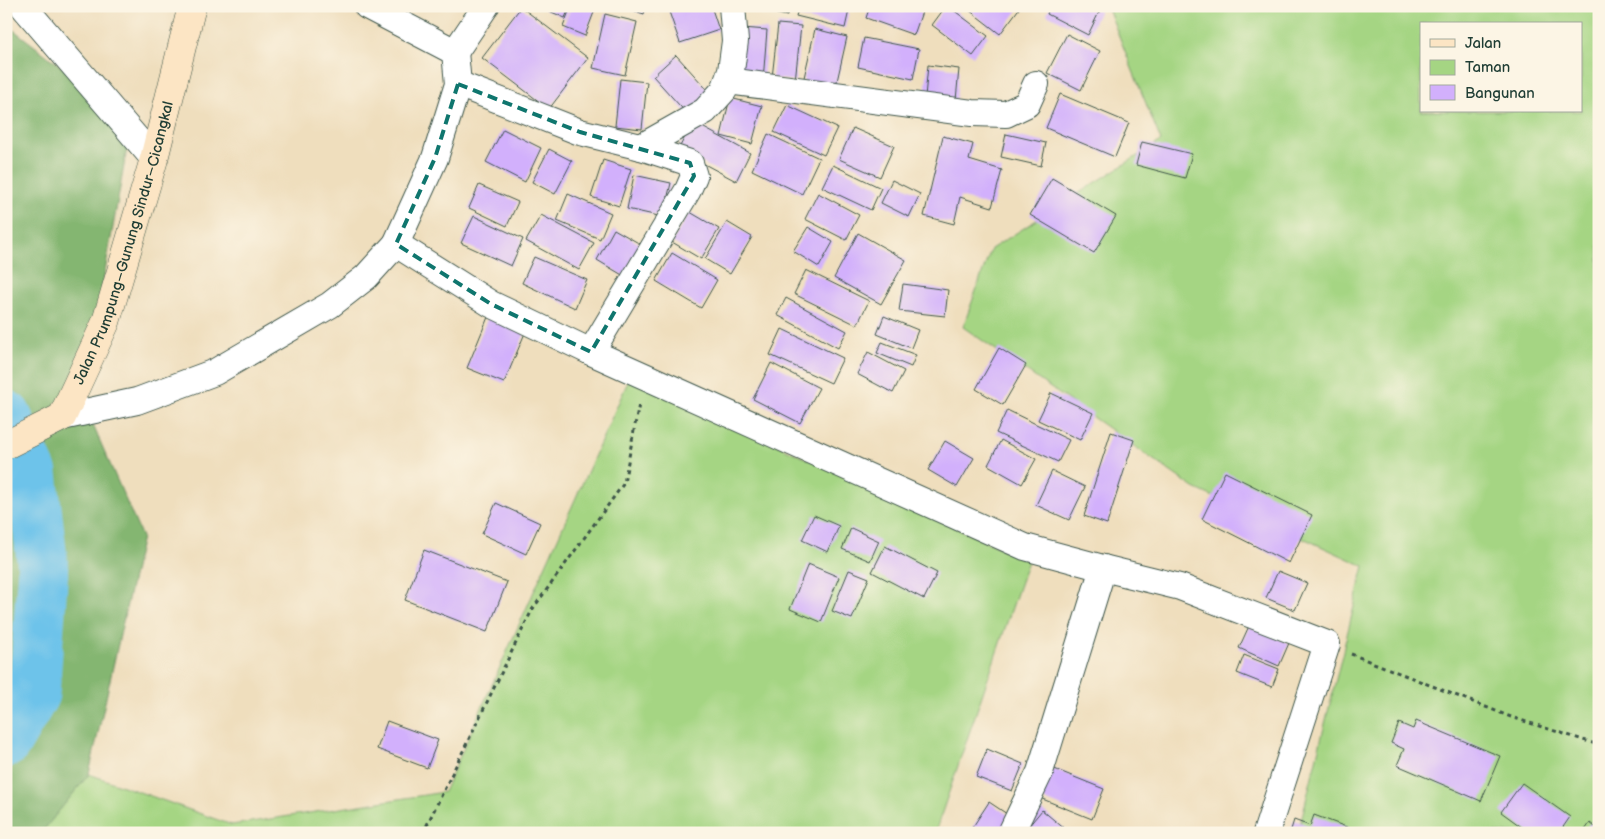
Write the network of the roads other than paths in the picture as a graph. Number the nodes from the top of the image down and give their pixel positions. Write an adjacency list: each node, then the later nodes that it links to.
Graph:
1 (10, 6): 7 (street)
2 (24, 6): 13 (street)
3 (192, 6): 13 (main road, Jalan Prumpung–Gunung Sindur–Cicangkal)
4 (366, 6): 8 (street)
5 (486, 6): 8 (street)
6 (732, 6): 9 (street)
7 (6, 9)
8 (455, 52): 10 (street)
9 (728, 81): 11 (street); 12 (street)
10 (458, 84): 12 (street); 14 (street)
11 (1036, 84)
12 (641, 147): 15 (street)
13 (154, 159): 16 (main road, Jalan Prumpung–Gunung Sindur–Cicangkal)
14 (396, 244): 15 (street); 16 (street)
15 (591, 352): 18 (street)
16 (62, 417): 17 (main road)
17 (6, 445)
18 (1103, 568): 19 (street); 20 (street)
19 (1011, 833)
20 (1266, 833)

